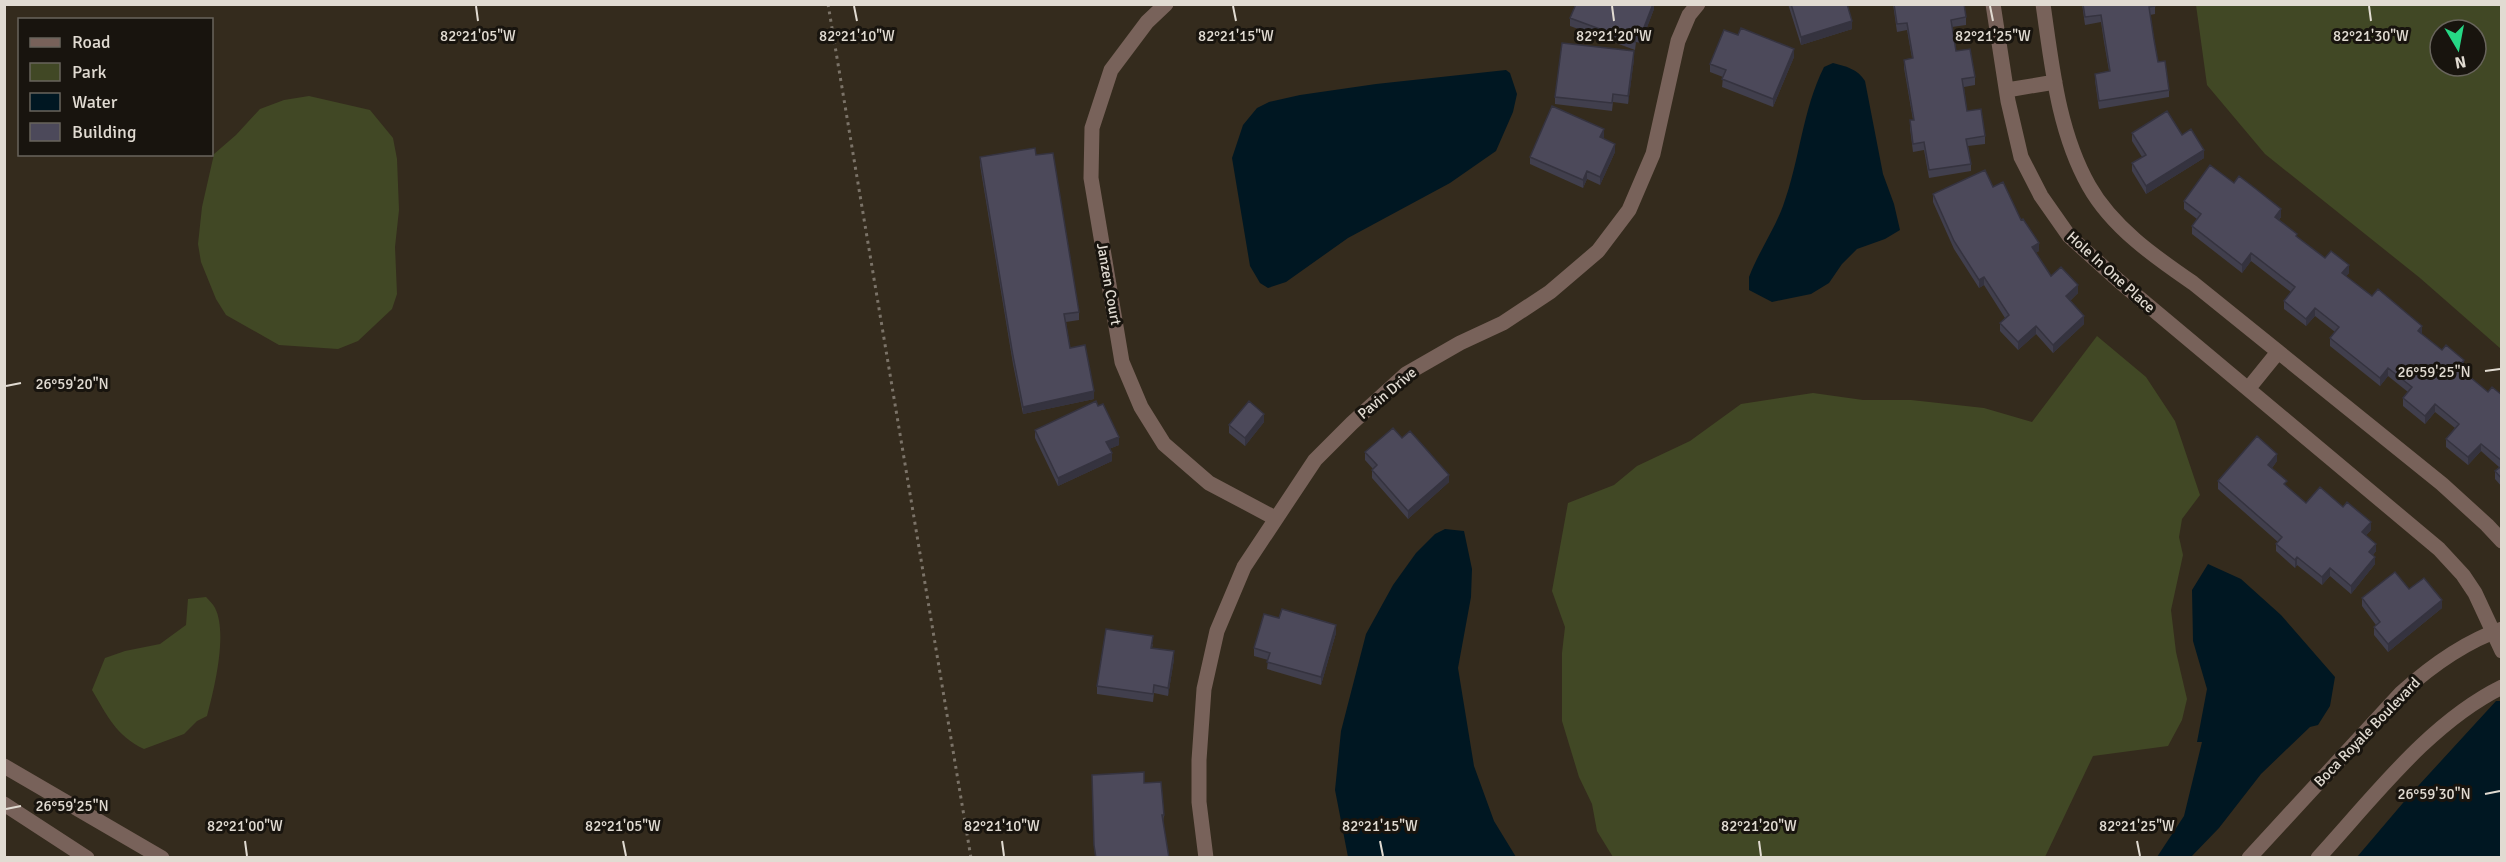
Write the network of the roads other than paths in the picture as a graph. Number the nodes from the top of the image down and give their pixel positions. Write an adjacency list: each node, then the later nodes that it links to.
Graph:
1 (1166, 4): 9 (street, Janzen Court)
2 (1698, 4): 9 (street, Pavin Drive)
3 (1993, 4): 6 (street, Hole In One Place)
4 (2043, 4): 5 (street)
5 (2055, 82): 6 (street); 7 (street)
6 (2007, 90): 8 (street, Hole In One Place)
7 (2278, 352): 8 (street); 10 (street)
8 (2248, 389): 11 (street, Hole In One Place)
9 (1275, 518): 18 (street, Pavin Drive)
10 (2502, 541)
11 (2497, 630): 12 (street, Hole In One Place); 19 (street, Boca Royale Boulevard)
12 (2502, 651)
13 (2502, 687): 20 (street)
14 (4, 766): 17 (street)
15 (4, 804): 16 (street)
16 (87, 858)
17 (162, 858)
18 (1206, 858)
19 (2249, 858)
20 (2318, 858)

